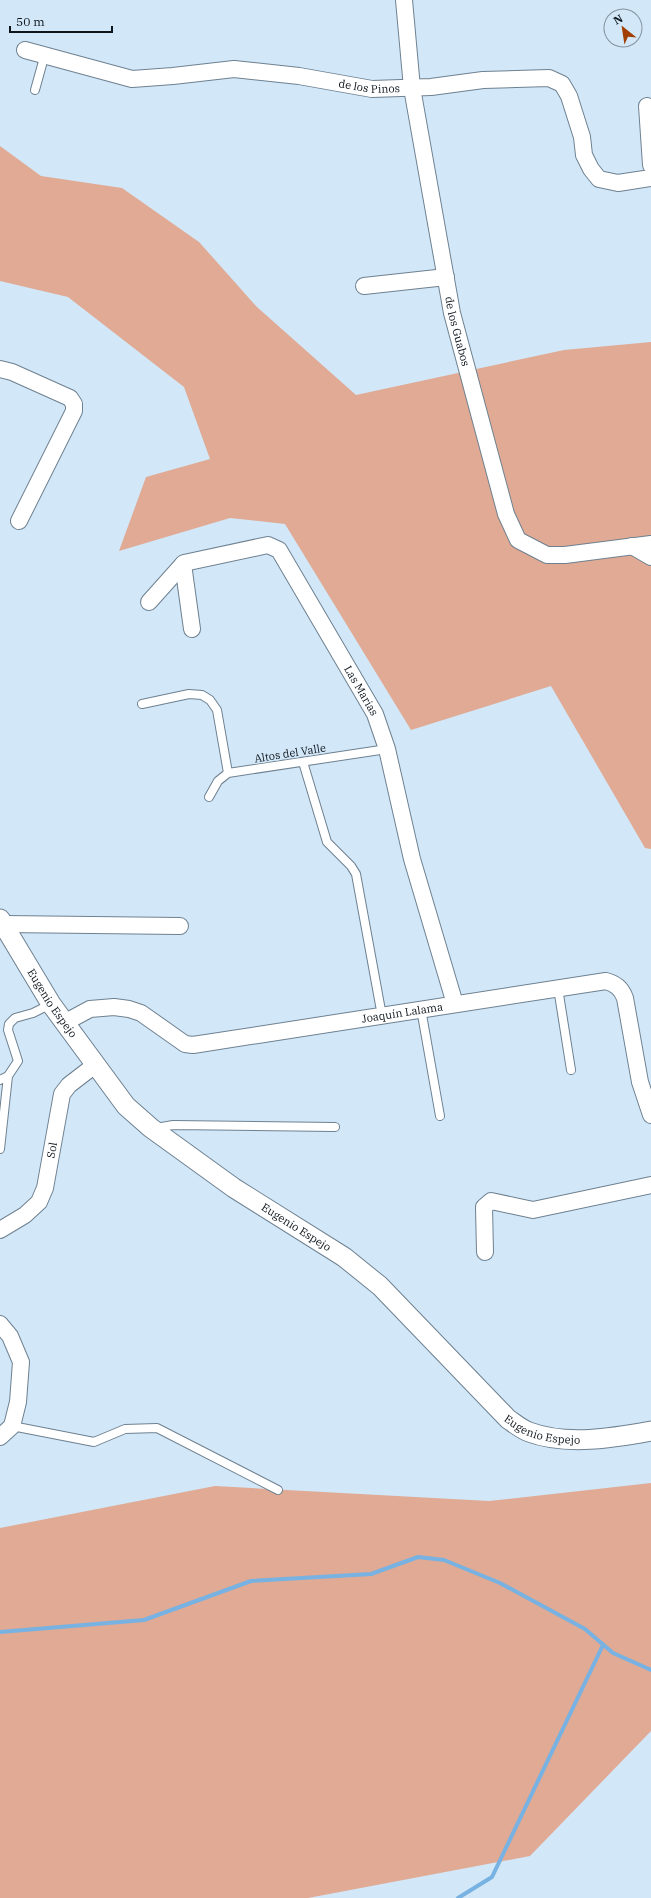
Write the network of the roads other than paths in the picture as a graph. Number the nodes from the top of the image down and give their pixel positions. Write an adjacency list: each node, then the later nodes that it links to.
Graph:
1 (404, 0): 4 (street, de los Guabos)
2 (25, 50): 3 (street, de los Pinos)
3 (45, 54): 4 (street, de los Pinos); 5 (lane)
4 (412, 88): 8 (street, de los Pinos); 9 (street, de los Guabos)
5 (35, 90)
6 (647, 106): 7 (street)
7 (651, 165)
8 (651, 178)
9 (446, 277): 10 (street); 14 (street, de los Guabos)
10 (364, 286)
11 (0, 369): 12 (street)
12 (19, 521)
13 (651, 544): 14 (street, de los Guabos)
14 (632, 546): 15 (street)
15 (651, 557)
16 (183, 564): 17 (street); 18 (street); 20 (street, Las Marias)
17 (149, 602)
18 (192, 628)
19 (142, 704): 22 (lane)
20 (387, 749): 21 (lane, Altos del Valle); 28 (street, Las Marias)
21 (303, 762): 22 (lane, Altos del Valle); 30 (lane)
22 (228, 773): 23 (lane)
23 (208, 797)
24 (2, 922): 25 (street); 27 (street, Eugenio Espejo)
25 (180, 926)
26 (558, 988): 28 (street, Joaquín Lalama); 33 (lane); 36 (street, Joaquín Lalama)
27 (51, 1004): 31 (street, Eugenio Espejo); 34 (lane)
28 (455, 1004): 29 (street, Joaquín Lalama)
29 (422, 1010): 30 (street, Joaquín Lalama); 35 (lane)
30 (382, 1016): 31 (street, Joaquín Lalama)
31 (64, 1023): 32 (street, Eugenio Espejo)
32 (95, 1064): 38 (street, Eugenio Espejo); 41 (street, Sol)
33 (571, 1070)
34 (4, 1078): 39 (lane)
35 (440, 1116)
36 (651, 1116)
37 (335, 1127): 38 (lane)
38 (151, 1128): 44 (street, Eugenio Espejo)
39 (0, 1149)
40 (651, 1185): 42 (street)
41 (0, 1230)
42 (485, 1252)
43 (0, 1324): 45 (street)
44 (651, 1431)
45 (6, 1432): 46 (lane)
46 (278, 1490)

